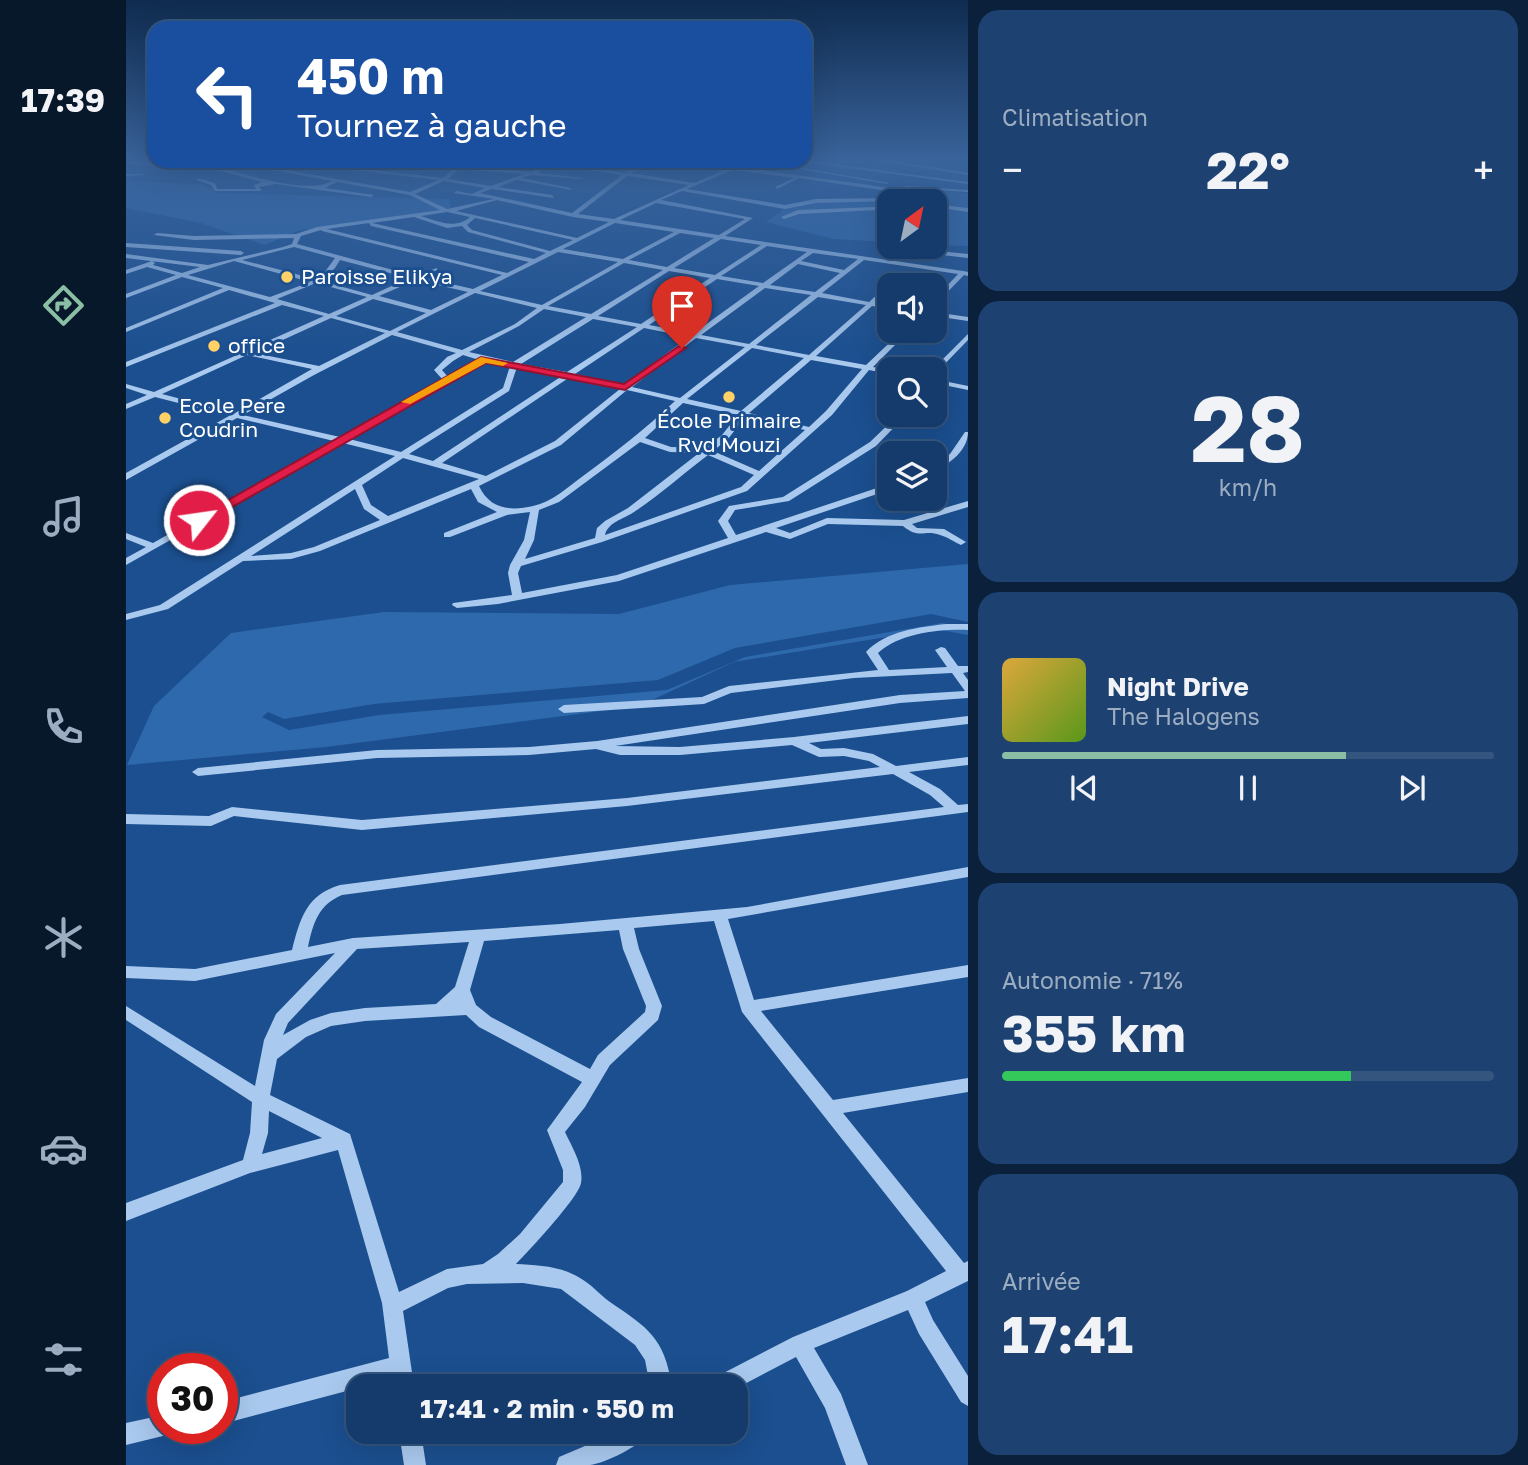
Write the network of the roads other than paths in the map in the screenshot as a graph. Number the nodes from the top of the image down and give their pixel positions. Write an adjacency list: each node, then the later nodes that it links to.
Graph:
1 (333, 226): 8 (street)
2 (379, 226): 29 (street)
3 (465, 226): 20 (street)
4 (520, 226): 13 (street)
5 (606, 226): 13 (street)
6 (653, 226): 9 (street)
7 (735, 226): 12 (street)
8 (317, 229): 11 (street); 42 (street)
9 (679, 231): 12 (street); 30 (street)
10 (157, 235): 11 (street)
11 (298, 236): 15 (street)
12 (720, 237): 16 (street); 36 (street)
13 (581, 240): 20 (street)
14 (804, 242): 18 (street)
15 (294, 244): 21 (street); 25 (street)
16 (766, 244): 18 (street); 44 (street)
17 (126, 245): 21 (street)
18 (787, 247): 19 (street)
19 (812, 251): 26 (street); 31 (street)
20 (554, 252): 29 (street); 30 (street)
21 (256, 254): 28 (street)
22 (947, 254): 24 (street)
23 (126, 256): 27 (street)
24 (968, 256)
25 (338, 258): 43 (street); 45 (street)
26 (863, 258): 33 (street); 38 (street)
27 (163, 259): 32 (street); 34 (street)
28 (233, 259): 34 (street); 45 (street)
29 (534, 261): 42 (street)
30 (622, 262): 36 (street); 58 (street)
31 (796, 262): 38 (street); 46 (street)
32 (147, 265): 37 (street); 41 (street)
33 (911, 266): 39 (street); 40 (street)
34 (206, 267): 41 (street)
35 (436, 269): 43 (street)
36 (667, 269): 44 (street); 62 (street)
37 (126, 272)
38 (845, 272): 50 (street)
39 (904, 272)
40 (965, 274): 48 (street)
41 (182, 275): 47 (street); 51 (street)
42 (508, 275): 49 (street)
43 (412, 277): 49 (street); 53 (street)
44 (716, 277): 46 (street); 64 (street)
45 (319, 280): 53 (street); 54 (street)
46 (765, 286): 50 (street); 67 (street)
47 (228, 288): 54 (street); 65 (street)
48 (947, 291)
49 (475, 292): 58 (street); 59 (street)
50 (817, 295): 56 (street); 70 (street)
51 (126, 296)
52 (877, 296): 56 (street)
53 (368, 297): 59 (street); 60 (street)
54 (268, 300): 55 (street)
55 (280, 303): 60 (street); 76 (street)
56 (869, 304): 57 (street); 73 (street)
57 (877, 305)
58 (542, 307): 62 (street); 71 (street)
59 (433, 313): 66 (street)
60 (327, 316): 66 (street); 72 (street)
61 (947, 316): 63 (street)
62 (593, 317): 64 (street); 77 (street)
63 (968, 319)
64 (641, 326): 67 (street); 81 (street)
65 (126, 330)
66 (389, 334): 71 (street); 79 (street)
67 (698, 336): 70 (street); 85 (street)
68 (968, 337): 75 (street)
69 (893, 343): 78 (street)
70 (753, 346): 73 (street); 88 (street)
71 (461, 353): 74 (street); 82 (street)
72 (250, 354): 79 (street); 87 (street)
73 (809, 357): 78 (street); 90 (street)
74 (485, 359): 77 (street); 82 (street)
75 (947, 359)
76 (126, 365)
77 (514, 365): 81 (street); 98 (street)
78 (867, 368): 80 (street); 93 (street)
79 (321, 369): 91 (street)
80 (877, 370)
81 (569, 375): 85 (street); 100 (street)
82 (446, 379): 96 (street)
83 (947, 384): 86 (street)
84 (126, 386): 87 (street)
85 (625, 387): 88 (street); 103 (street)
86 (968, 388)
87 (158, 395): 89 (street); 91 (street)
88 (680, 401): 90 (street); 95 (street)
89 (126, 407)
90 (743, 414): 93 (street); 97 (street)
91 (233, 415): 96 (street); 102 (street)
92 (890, 427): 115 (street)
93 (809, 429): 101 (street)
94 (968, 434): 99 (street)
95 (639, 439): 97 (street); 108 (street)
96 (337, 442): 98 (street); 118 (street)
97 (707, 451): 101 (street); 116 (street)
98 (402, 456): 100 (street); 105 (street)
99 (947, 460)
100 (436, 463): 103 (street)
101 (758, 474): 116 (street)
102 (126, 477)
103 (487, 479): 104 (street)
104 (474, 485): 109 (street); 110 (street)
105 (358, 486): 110 (street); 119 (street)
106 (877, 491): 112 (street)
107 (968, 505): 111 (street)
108 (535, 509): 109 (street); 121 (street)
109 (505, 512): 113 (street)
110 (386, 519): 119 (street)
111 (905, 523): 112 (street); 117 (street)
112 (765, 528): 115 (street)
113 (447, 535)
114 (126, 536): 118 (street)
115 (733, 538): 122 (street)
116 (599, 540): 121 (street)
117 (961, 542)
118 (153, 546): 120 (street)
119 (244, 559): 124 (street)
120 (126, 562)
121 (515, 565): 122 (street)
122 (518, 597): 123 (street)
123 (457, 605)
124 (126, 617)
125 (968, 626): 129 (street)
126 (941, 650): 127 (street)
127 (955, 669): 128 (street); 129 (street); 130 (street)
128 (968, 669)
129 (886, 673): 132 (street)
130 (968, 688)
131 (968, 694): 135 (street)
132 (564, 709)
133 (968, 720): 134 (street)
134 (794, 741): 135 (street); 137 (street)
135 (597, 745): 138 (street)
136 (968, 761): 137 (street)
137 (897, 770): 139 (street); 140 (street)
138 (198, 772)
139 (961, 809): 146 (street)
140 (126, 819)
141 (968, 872): 142 (street)
142 (719, 914): 143 (street); 150 (street)
143 (625, 924): 144 (street); 155 (street)
144 (478, 936): 145 (street); 149 (street)
145 (353, 944): 146 (street); 154 (street)
146 (298, 955): 148 (street)
147 (968, 971): 150 (street)
148 (126, 972)
149 (462, 990): 151 (street); 152 (street)
150 (748, 1007): 158 (street)
151 (441, 1009): 152 (street); 154 (street)
152 (469, 1009): 155 (street)
153 (126, 1012): 157 (street)
154 (269, 1056): 157 (street)
155 (591, 1078): 163 (street)
156 (968, 1084): 158 (street)
157 (261, 1099): 159 (street); 160 (street)
158 (830, 1108): 162 (street)
159 (344, 1140): 160 (street); 165 (street)
160 (250, 1165): 161 (street)
161 (126, 1212)
162 (964, 1272): 164 (street)
163 (483, 1275): 165 (street); 168 (street)
164 (913, 1298): 166 (street); 171 (street)
165 (392, 1303): 167 (street)
166 (800, 1344): 169 (street); 179 (street)
167 (401, 1374)
168 (660, 1374)
169 (742, 1374)
170 (346, 1387): 172 (street)
171 (968, 1395)
172 (238, 1410)
173 (147, 1429): 174 (street)
174 (126, 1434)
175 (412, 1444): 177 (street)
176 (616, 1444): 178 (street)
177 (415, 1465)
178 (567, 1465)
179 (857, 1465)

